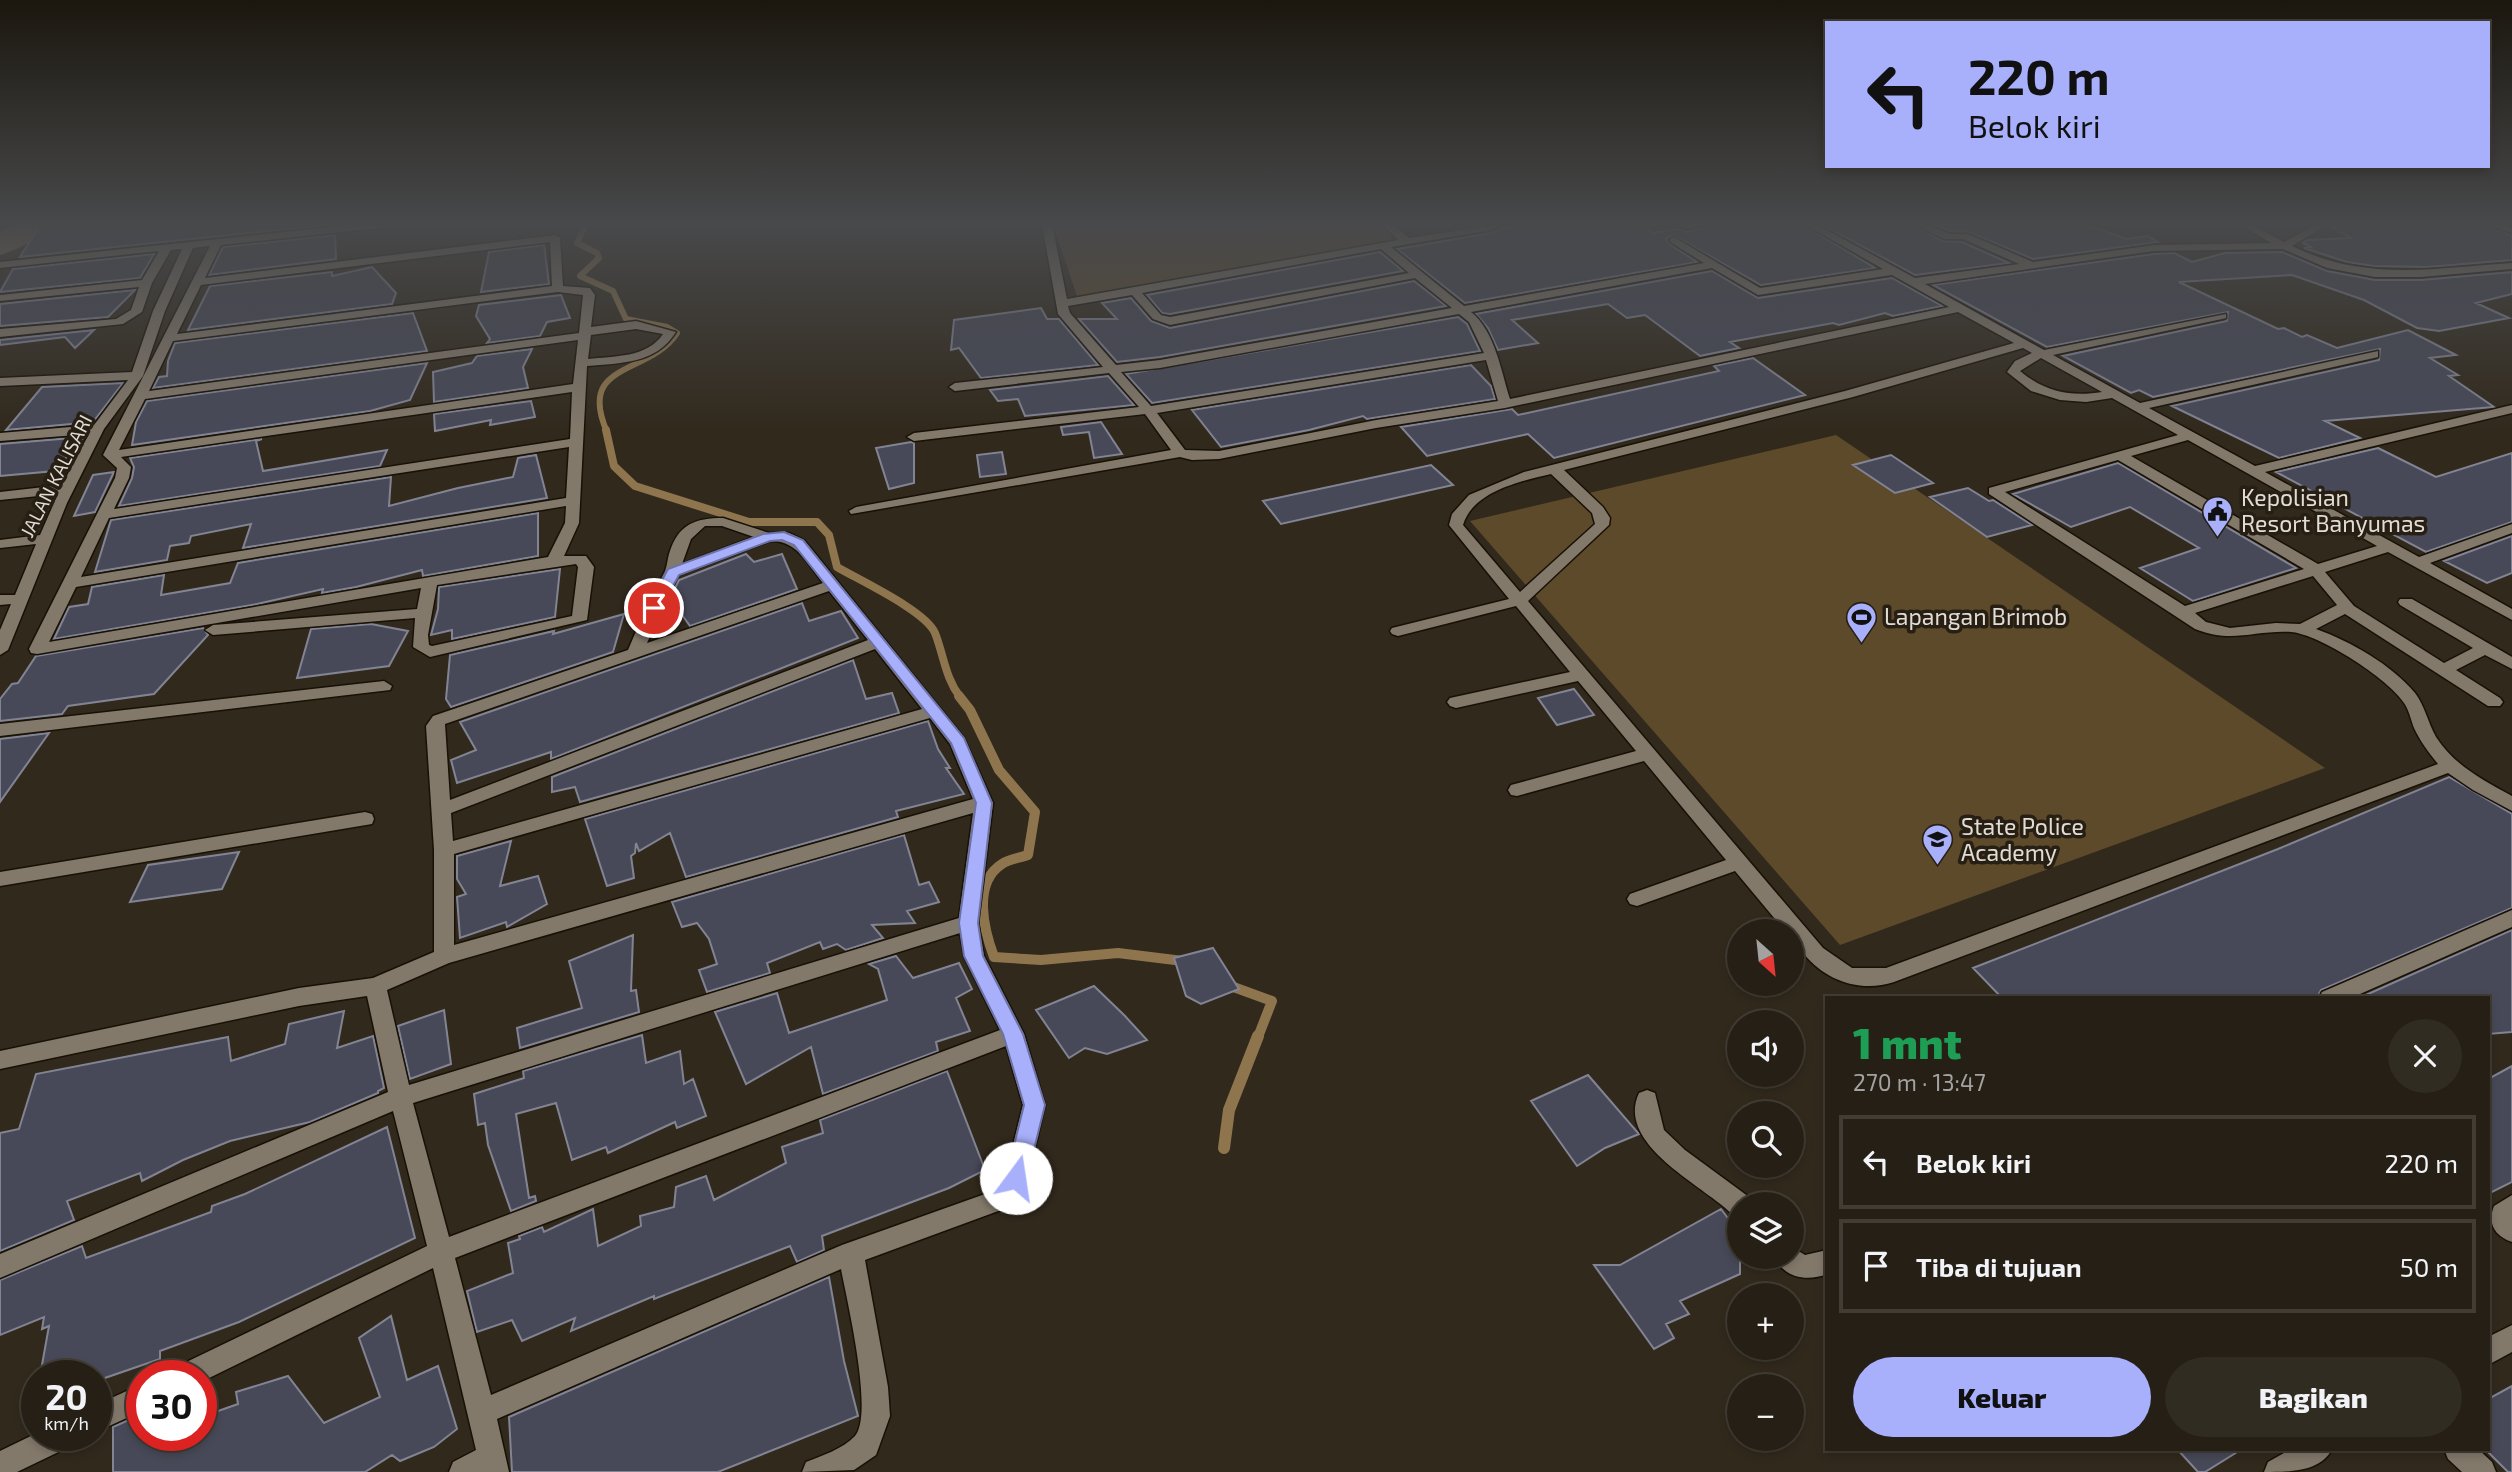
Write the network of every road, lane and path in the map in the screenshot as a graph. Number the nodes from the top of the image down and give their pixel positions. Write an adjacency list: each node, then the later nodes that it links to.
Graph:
1 (55, 293): 14 (street)
2 (143, 293): 19 (street)
3 (167, 293): 28 (street, JALAN KALISARI)
4 (192, 293): 21 (street)
5 (529, 293): 21 (street)
6 (588, 293): 20 (street)
7 (1059, 293): 15 (street)
8 (1120, 293): 15 (street)
9 (1136, 293): 10 (street)
10 (1320, 293)
11 (1442, 293): 17 (street)
12 (1559, 293): 17 (street)
13 (1932, 293): 16 (street)
14 (0, 298)
15 (1061, 304): 27 (street)
16 (1959, 308): 22 (street); 34 (street)
17 (1464, 310): 25 (street); 27 (street)
18 (2222, 316): 23 (street)
19 (0, 333)
20 (584, 334): 26 (street); 26 (street); 33 (street)
21 (170, 338): 33 (street)
22 (2023, 344): 23 (street); 46 (street)
23 (2040, 354): 32 (street); 32 (street)
24 (2374, 354): 35 (street)
25 (1491, 356): 34 (street); 36 (street)
26 (581, 363): 30 (street)
27 (1115, 371): 31 (street); 36 (street)
28 (137, 376): 29 (street); 38 (street, JALAN KALISARI)
29 (0, 382)
30 (579, 387): 42 (street); 45 (street)
31 (955, 387)
32 (2113, 394): 35 (street)
33 (138, 397): 45 (street)
34 (1505, 404): 43 (street)
35 (2137, 407): 40 (street)
36 (1147, 410): 41 (street); 43 (street)
37 (2512, 410): 47 (street)
38 (98, 429): 39 (street); 48 (street, JALAN KALISARI)
39 (0, 436)
40 (2188, 436): 44 (street); 47 (street)
41 (914, 437)
42 (577, 442): 50 (street); 52 (street)
43 (1180, 453): 51 (street)
44 (2119, 454): 60 (street); 71 (street)
45 (110, 456): 52 (street)
46 (1554, 469): 67 (street); 67 (street)
47 (2252, 471): 57 (street)
48 (69, 488): 49 (street); 55 (street, JALAN KALISARI)
49 (0, 496)
50 (572, 501): 58 (street); 62 (street)
51 (856, 511)
52 (103, 515): 62 (street)
53 (2512, 528): 59 (street)
54 (768, 537): 61 (street); 61 (street); 64 (street)
55 (44, 539): 56 (street); 65 (street, JALAN KALISARI)
56 (0, 544)
57 (2389, 547): 59 (street); 60 (street)
58 (554, 561): 63 (street); 70 (street)
59 (2417, 563): 72 (street)
60 (2315, 569): 69 (street); 71 (street)
61 (673, 572): 80 (street)
62 (70, 583): 76 (street)
63 (430, 584): 70 (street); 76 (street)
64 (833, 585): 77 (street); 80 (street)
65 (21, 599): 66 (street); 75 (street, JALAN KALISARI)
66 (0, 600)
67 (1518, 601): 74 (street); 83 (street)
68 (2406, 602): 78 (street)
69 (2348, 609): 73 (street); 82 (street)
70 (423, 613): 76 (street)
71 (2187, 614): 73 (street)
72 (2512, 615)
73 (2304, 629): 90 (street)
74 (1398, 631)
75 (3, 633): 79 (street, JALAN KALISARI)
76 (97, 640)
77 (878, 642): 87 (street); 94 (street)
78 (2486, 648): 81 (street); 82 (street)
79 (0, 650)
80 (635, 652): 94 (street)
81 (2512, 664)
82 (2444, 670): 86 (street)
83 (1582, 675): 85 (street); 89 (street)
84 (384, 686): 88 (street)
85 (1456, 702)
86 (2494, 702)
87 (933, 712): 92 (street); 96 (street)
88 (0, 730)
89 (1647, 754): 91 (street); 97 (street)
90 (2450, 766): 93 (street); 97 (street)
91 (1517, 790)
92 (984, 803): 101 (street); 102 (street)
93 (2512, 804)
94 (441, 810): 96 (street)
95 (365, 819): 98 (street)
96 (444, 850): 102 (street)
97 (1738, 863): 99 (street)
98 (0, 879)
99 (1637, 899)
100 (2512, 918): 104 (street)
101 (968, 923): 105 (street); 107 (street)
102 (444, 956): 103 (street)
103 (376, 986): 106 (street); 107 (street)
104 (2334, 996)
105 (1013, 1034): 112 (street); 113 (street)
106 (0, 1060)
107 (401, 1097): 112 (street); 115 (street)
108 (1647, 1100): 109 (street)
109 (1727, 1193)
110 (2512, 1206): 111 (street)
111 (2512, 1231)
112 (443, 1251): 119 (street); 120 (street)
113 (852, 1253): 120 (street); 127 (street)
114 (1825, 1263): 116 (street)
115 (0, 1266)
116 (1804, 1268)
117 (2512, 1338): 118 (street)
118 (2490, 1351)
119 (217, 1360)
120 (482, 1412): 124 (street)
121 (29, 1451): 125 (street)
122 (2315, 1451): 128 (street)
123 (2460, 1451): 129 (street)
124 (493, 1464): 126 (street)
125 (0, 1465)
126 (463, 1472)
127 (816, 1472)
128 (2278, 1472)
129 (2482, 1472)

